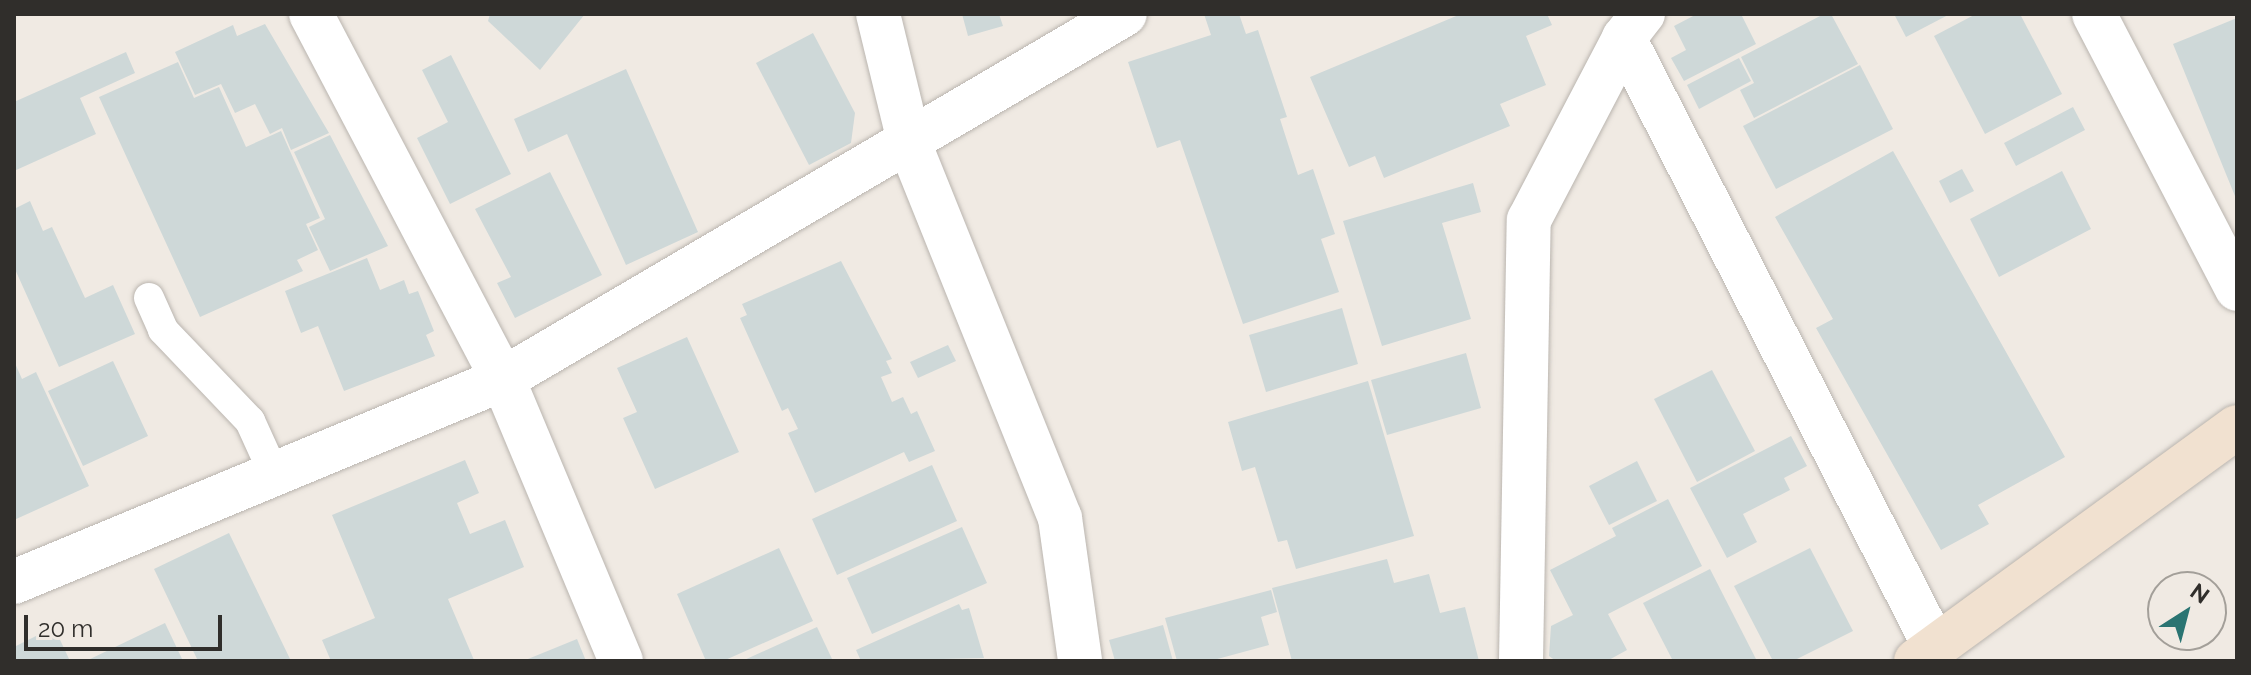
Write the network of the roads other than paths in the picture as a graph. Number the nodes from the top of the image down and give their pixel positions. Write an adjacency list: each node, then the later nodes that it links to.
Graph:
1 (311, 14): 9 (street)
2 (878, 14): 6 (street)
3 (1125, 14): 6 (street)
4 (2094, 14): 7 (street)
5 (1634, 26): 13 (street); 16 (street)
6 (910, 145): 9 (street); 15 (street)
7 (2237, 289)
8 (149, 298): 11 (lane)
9 (503, 379): 11 (street); 14 (street)
10 (2237, 427): 13 (street)
11 (274, 474): 12 (street)
12 (14, 582)
13 (1926, 654)
14 (621, 661)
15 (1080, 661)
16 (1521, 661)

